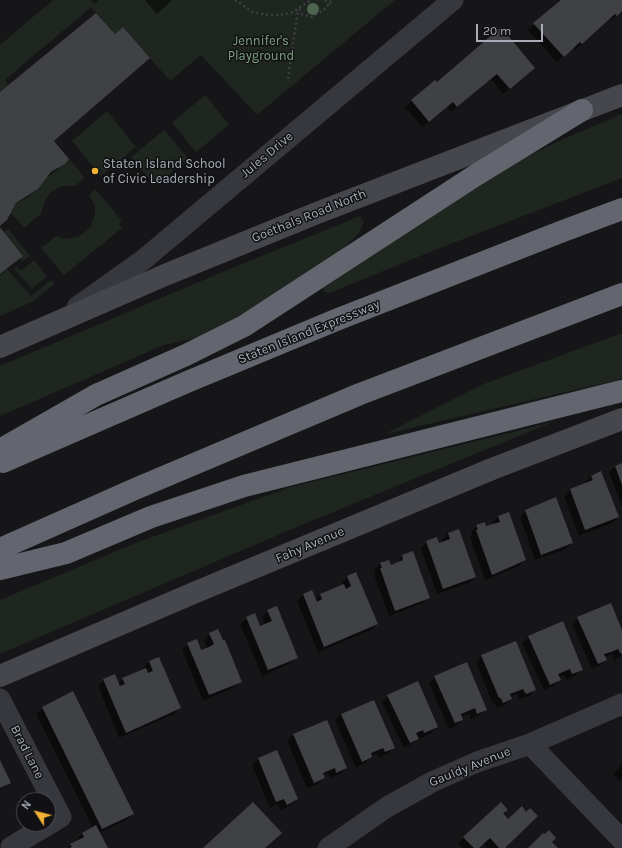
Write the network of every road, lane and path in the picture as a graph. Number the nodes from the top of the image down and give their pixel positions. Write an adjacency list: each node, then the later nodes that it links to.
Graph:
1 (235, 0): 7 (path)
2 (311, 0): 7 (path)
3 (325, 0): 6 (path)
4 (332, 0): 6 (path)
5 (453, 0): 13 (street, Jules Drive)
6 (330, 4): 7 (path)
7 (298, 9): 8 (path)
8 (288, 79)
9 (622, 95): 10 (main road, Goethals Road North)
10 (582, 110): 13 (main road, Goethals Road North); 17 (highway)
11 (622, 209): 18 (highway, Staten Island Expressway)
12 (622, 294): 19 (highway)
13 (58, 321): 14 (main road, Goethals Road North)
14 (0, 346)
15 (622, 391): 20 (highway)
16 (622, 419): 21 (main road, Fahy Avenue)
17 (0, 450)
18 (0, 464)
19 (0, 549)
20 (0, 569)
21 (0, 676)
22 (0, 699): 26 (street, Brad Lane)
23 (622, 704): 24 (street, Gauldy Avenue)
24 (530, 744): 25 (street); 27 (street, Gauldy Avenue)
25 (622, 840)
26 (11, 847)
27 (328, 848)

